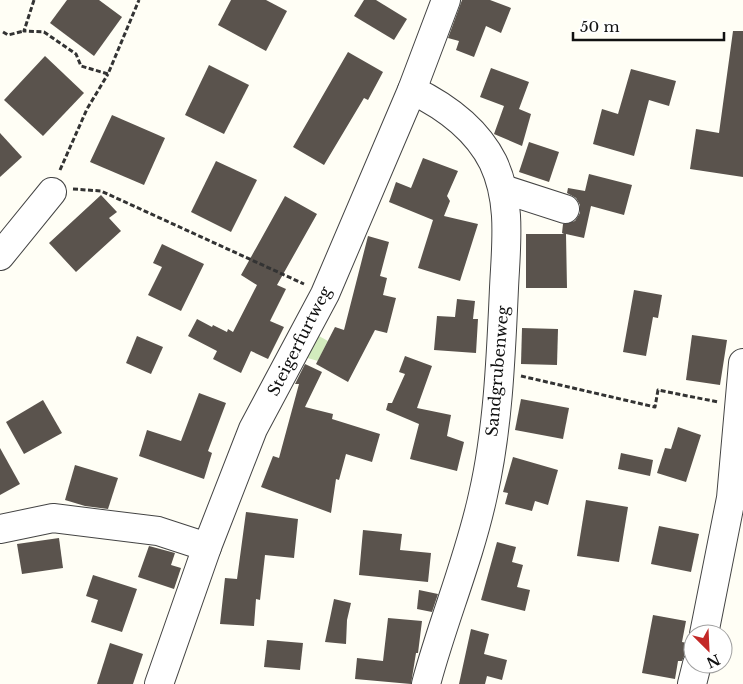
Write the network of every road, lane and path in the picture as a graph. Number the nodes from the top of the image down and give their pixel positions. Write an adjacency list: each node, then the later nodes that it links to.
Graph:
1 (34, 0): 4 (path)
2 (139, 0): 6 (path)
3 (446, 0): 7 (street, Steigerfurtweg)
4 (24, 30): 5 (path); 6 (path)
5 (3, 32)
6 (108, 74): 9 (path)
7 (412, 90): 8 (street, Sandgrubenweg); 12 (street, Steigerfurtweg)
8 (503, 189): 10 (street); 14 (street, Sandgrubenweg)
9 (52, 192): 11 (street); 12 (path)
10 (565, 209)
11 (0, 256)
12 (325, 294): 17 (street, Steigerfurtweg)
13 (743, 363): 18 (street)
14 (498, 372): 15 (path); 20 (street, Sandgrubenweg)
15 (707, 400)
16 (0, 529): 17 (street)
17 (207, 547): 19 (street, Steigerfurtweg)
18 (706, 624)
19 (159, 684)
20 (426, 684)

